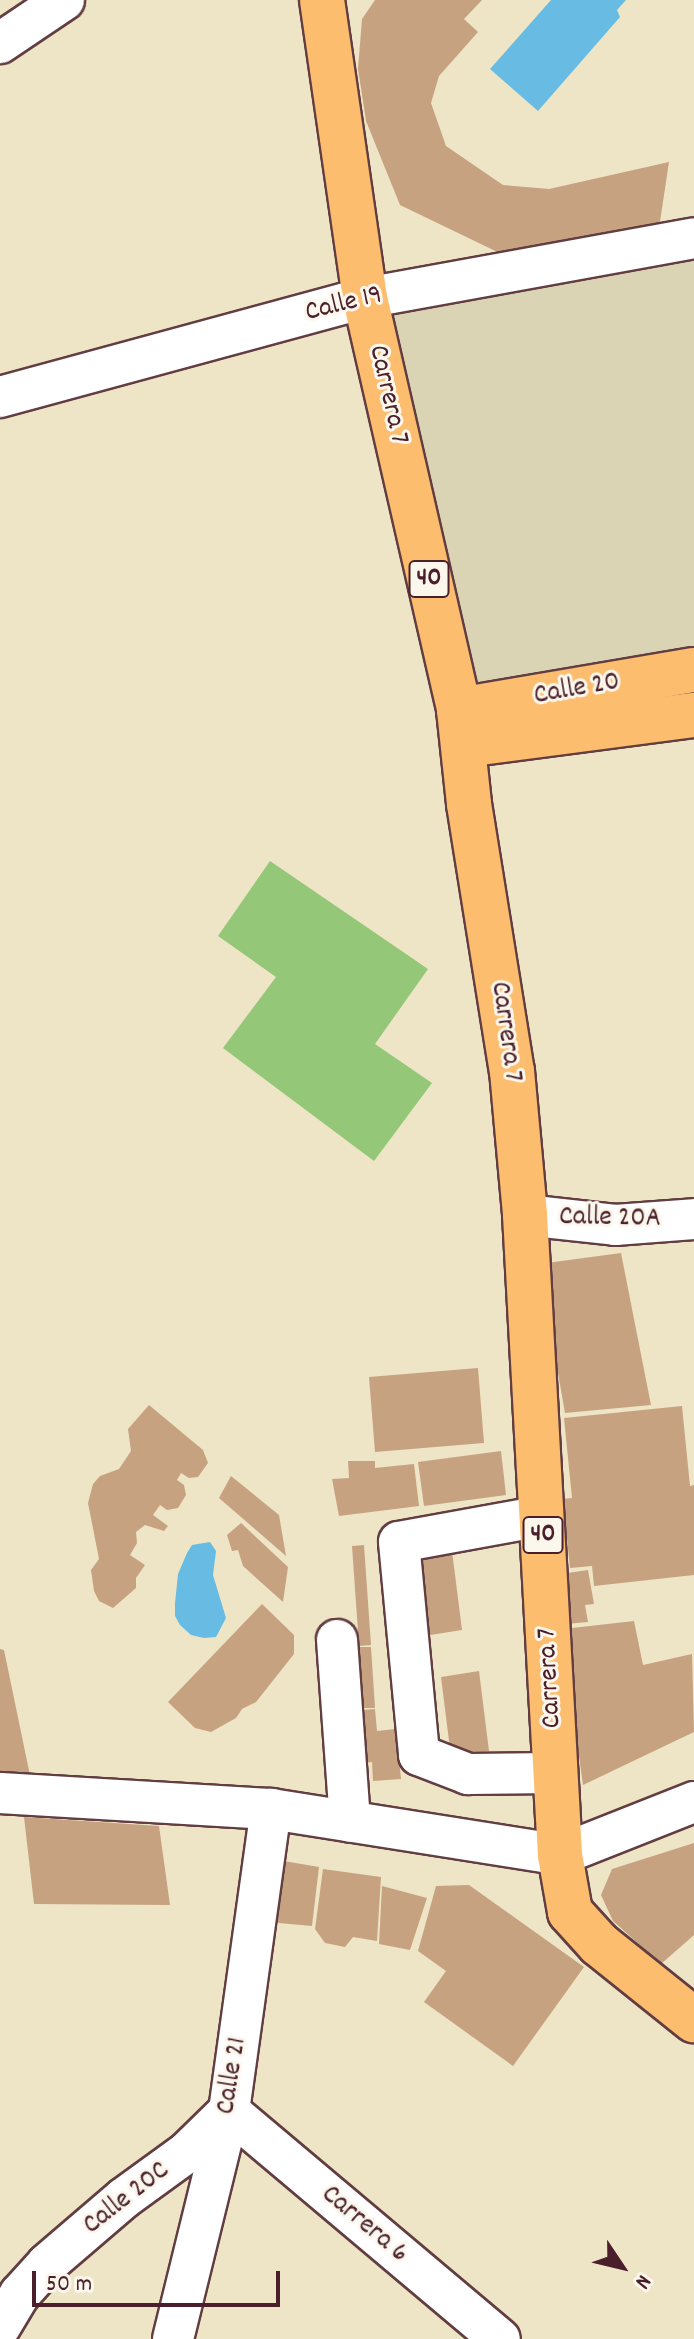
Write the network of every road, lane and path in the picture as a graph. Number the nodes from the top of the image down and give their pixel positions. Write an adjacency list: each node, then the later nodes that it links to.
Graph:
1 (64, 0): 3 (street)
2 (322, 0): 5 (main road, Carrera 7 / 40)
3 (0, 43)
4 (694, 238): 5 (street, Calle 19)
5 (365, 298): 6 (street, Calle 19); 9 (main road, Carrera 7 / 40)
6 (0, 397)
7 (694, 670): 9 (main road, Calle 20)
8 (694, 715): 9 (main road, Calle 20)
9 (462, 727): 10 (main road, Carrera 7 / 40)
10 (525, 1215): 11 (street, Calle 20A); 12 (main road, Carrera 7 / 40)
11 (694, 1219)
12 (542, 1516): 14 (main road, Carrera 7 / 40); 14 (street)
13 (337, 1640): 18 (street)
14 (556, 1773): 19 (main road, Carrera 7 / 40)
15 (0, 1793): 17 (street)
16 (694, 1802): 19 (street)
17 (271, 1809): 18 (street); 21 (street, Calle 21)
18 (350, 1822): 19 (street)
19 (560, 1855): 20 (main road, Carrera 7 / 40)
20 (694, 2020)
21 (229, 2111): 22 (street, Calle 20C); 23 (street, Calle 21); 24 (street, Carrera 6)
22 (0, 2327)
23 (173, 2339)
24 (500, 2339)

